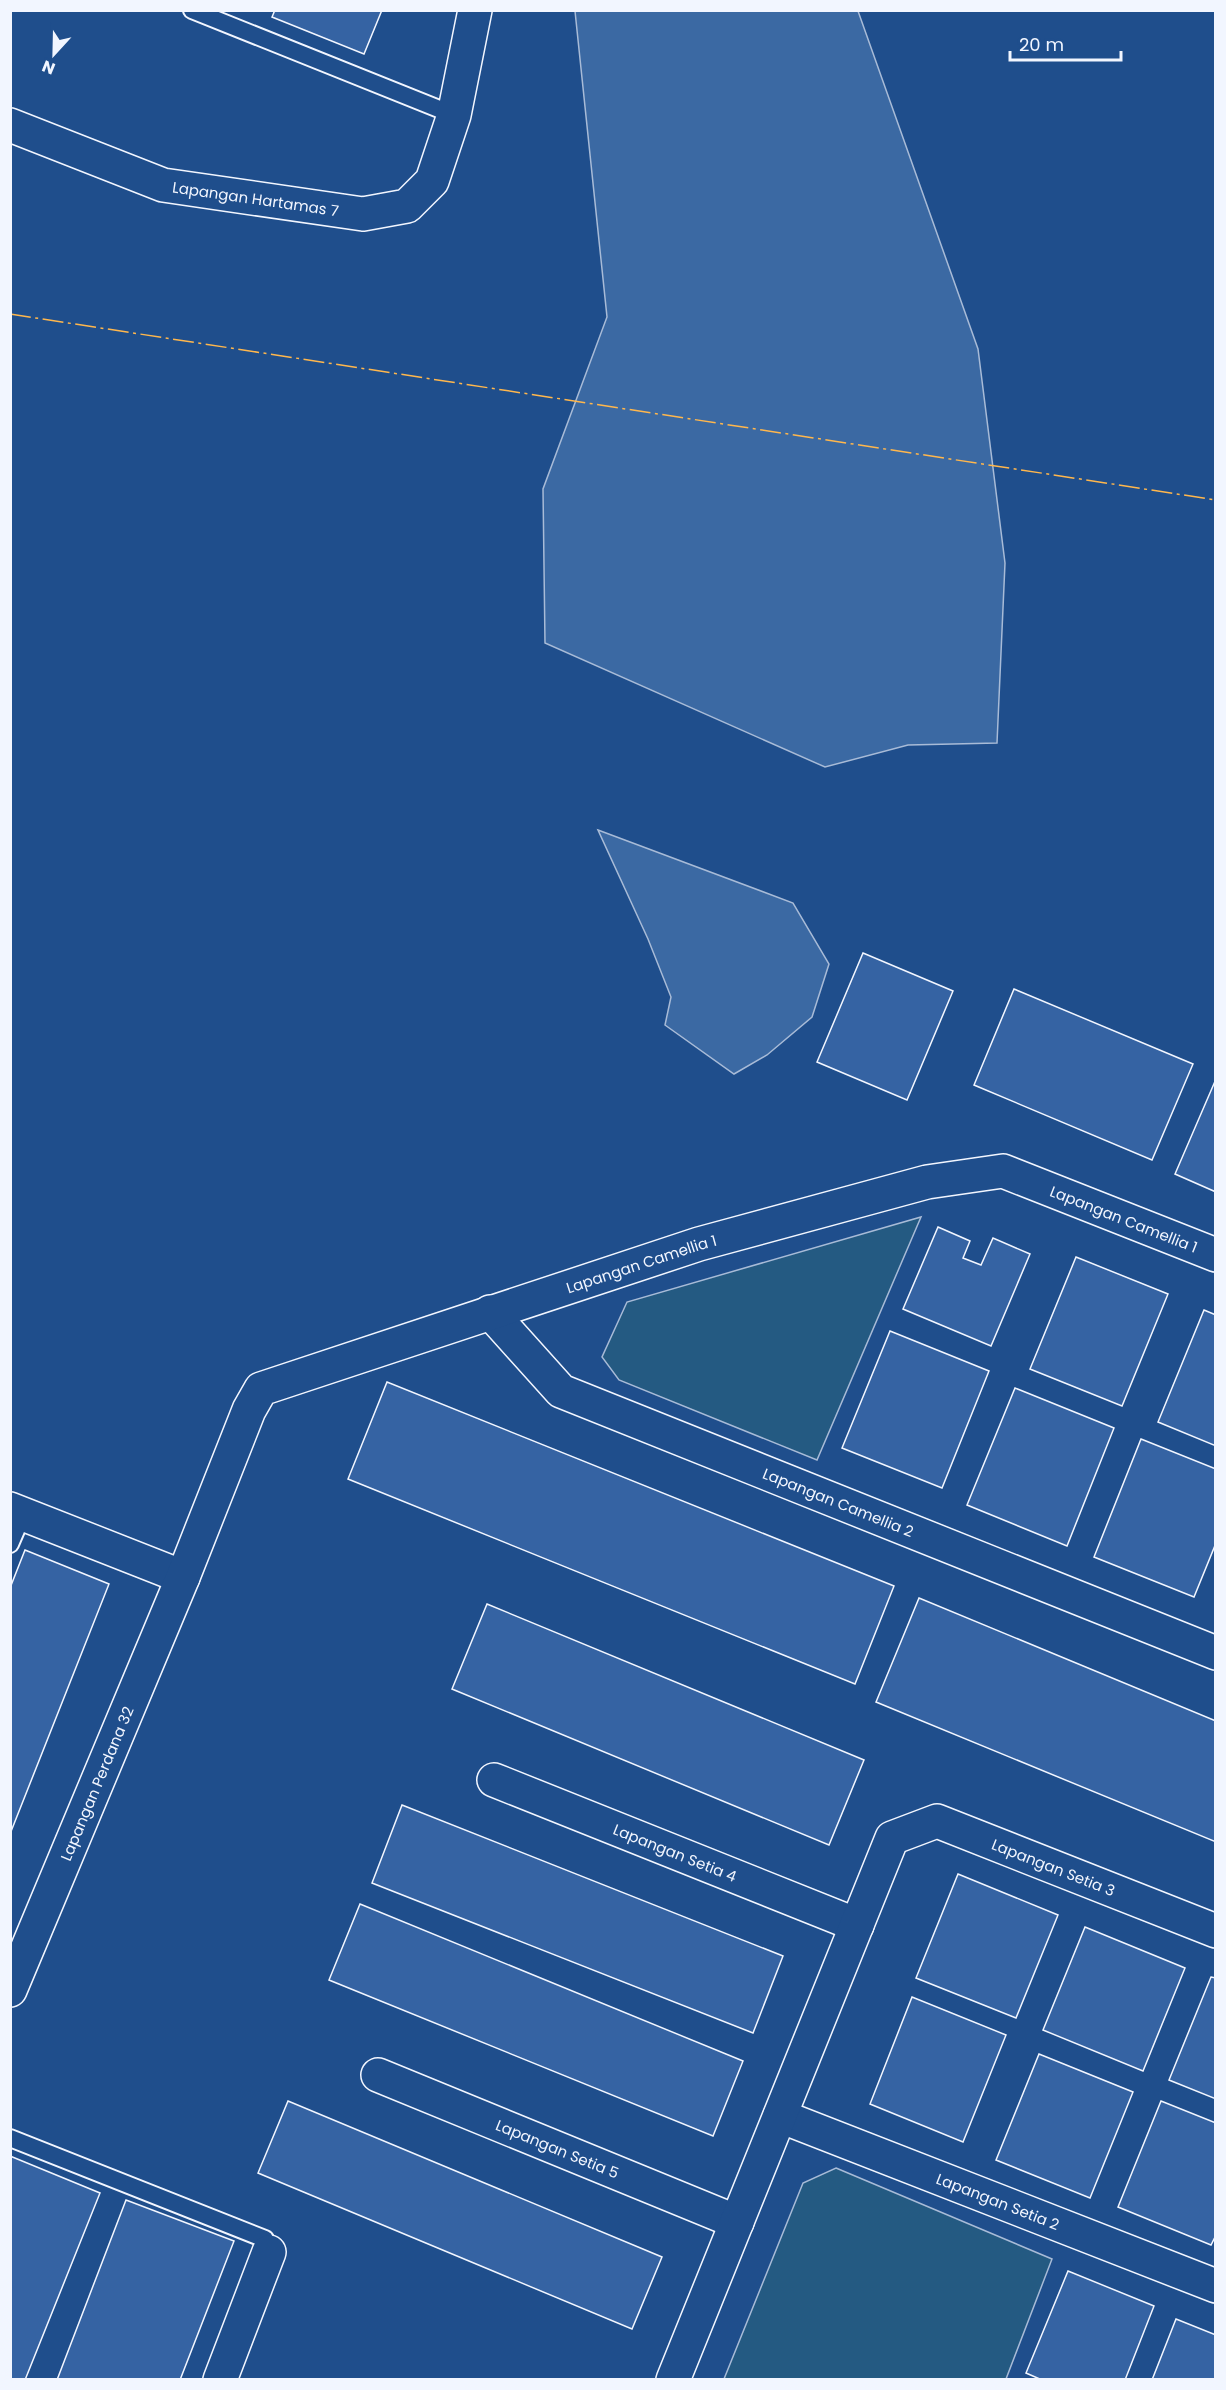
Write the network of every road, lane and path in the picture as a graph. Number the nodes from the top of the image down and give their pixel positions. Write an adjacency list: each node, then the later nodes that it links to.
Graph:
1 (192, 10): 3 (lane)
2 (475, 10): 3 (street, Lapangan Hartamas 7)
3 (454, 116): 4 (street, Lapangan Hartamas 7)
4 (10, 124)
5 (1215, 1256): 6 (street, Lapangan Camellia 1)
6 (490, 1312): 9 (street, Lapangan Camellia 1); 10 (street, Lapangan Camellia 2)
7 (17, 1512): 8 (lane); 9 (street)
8 (10, 1544)
9 (183, 1577): 14 (street, Lapangan Perdana 32)
10 (1215, 1653)
11 (495, 1780): 12 (street, Lapangan Setia 4)
12 (857, 1925): 13 (street, Lapangan Setia 3); 16 (street)
13 (1215, 1931)
14 (10, 1990)
15 (378, 2075): 18 (street, Lapangan Setia 5)
16 (780, 2116): 18 (street); 20 (street, Lapangan Setia 2)
17 (10, 2138): 19 (lane)
18 (737, 2222): 22 (street)
19 (269, 2252): 21 (street)
20 (1215, 2286)
21 (220, 2379)
22 (673, 2379)

